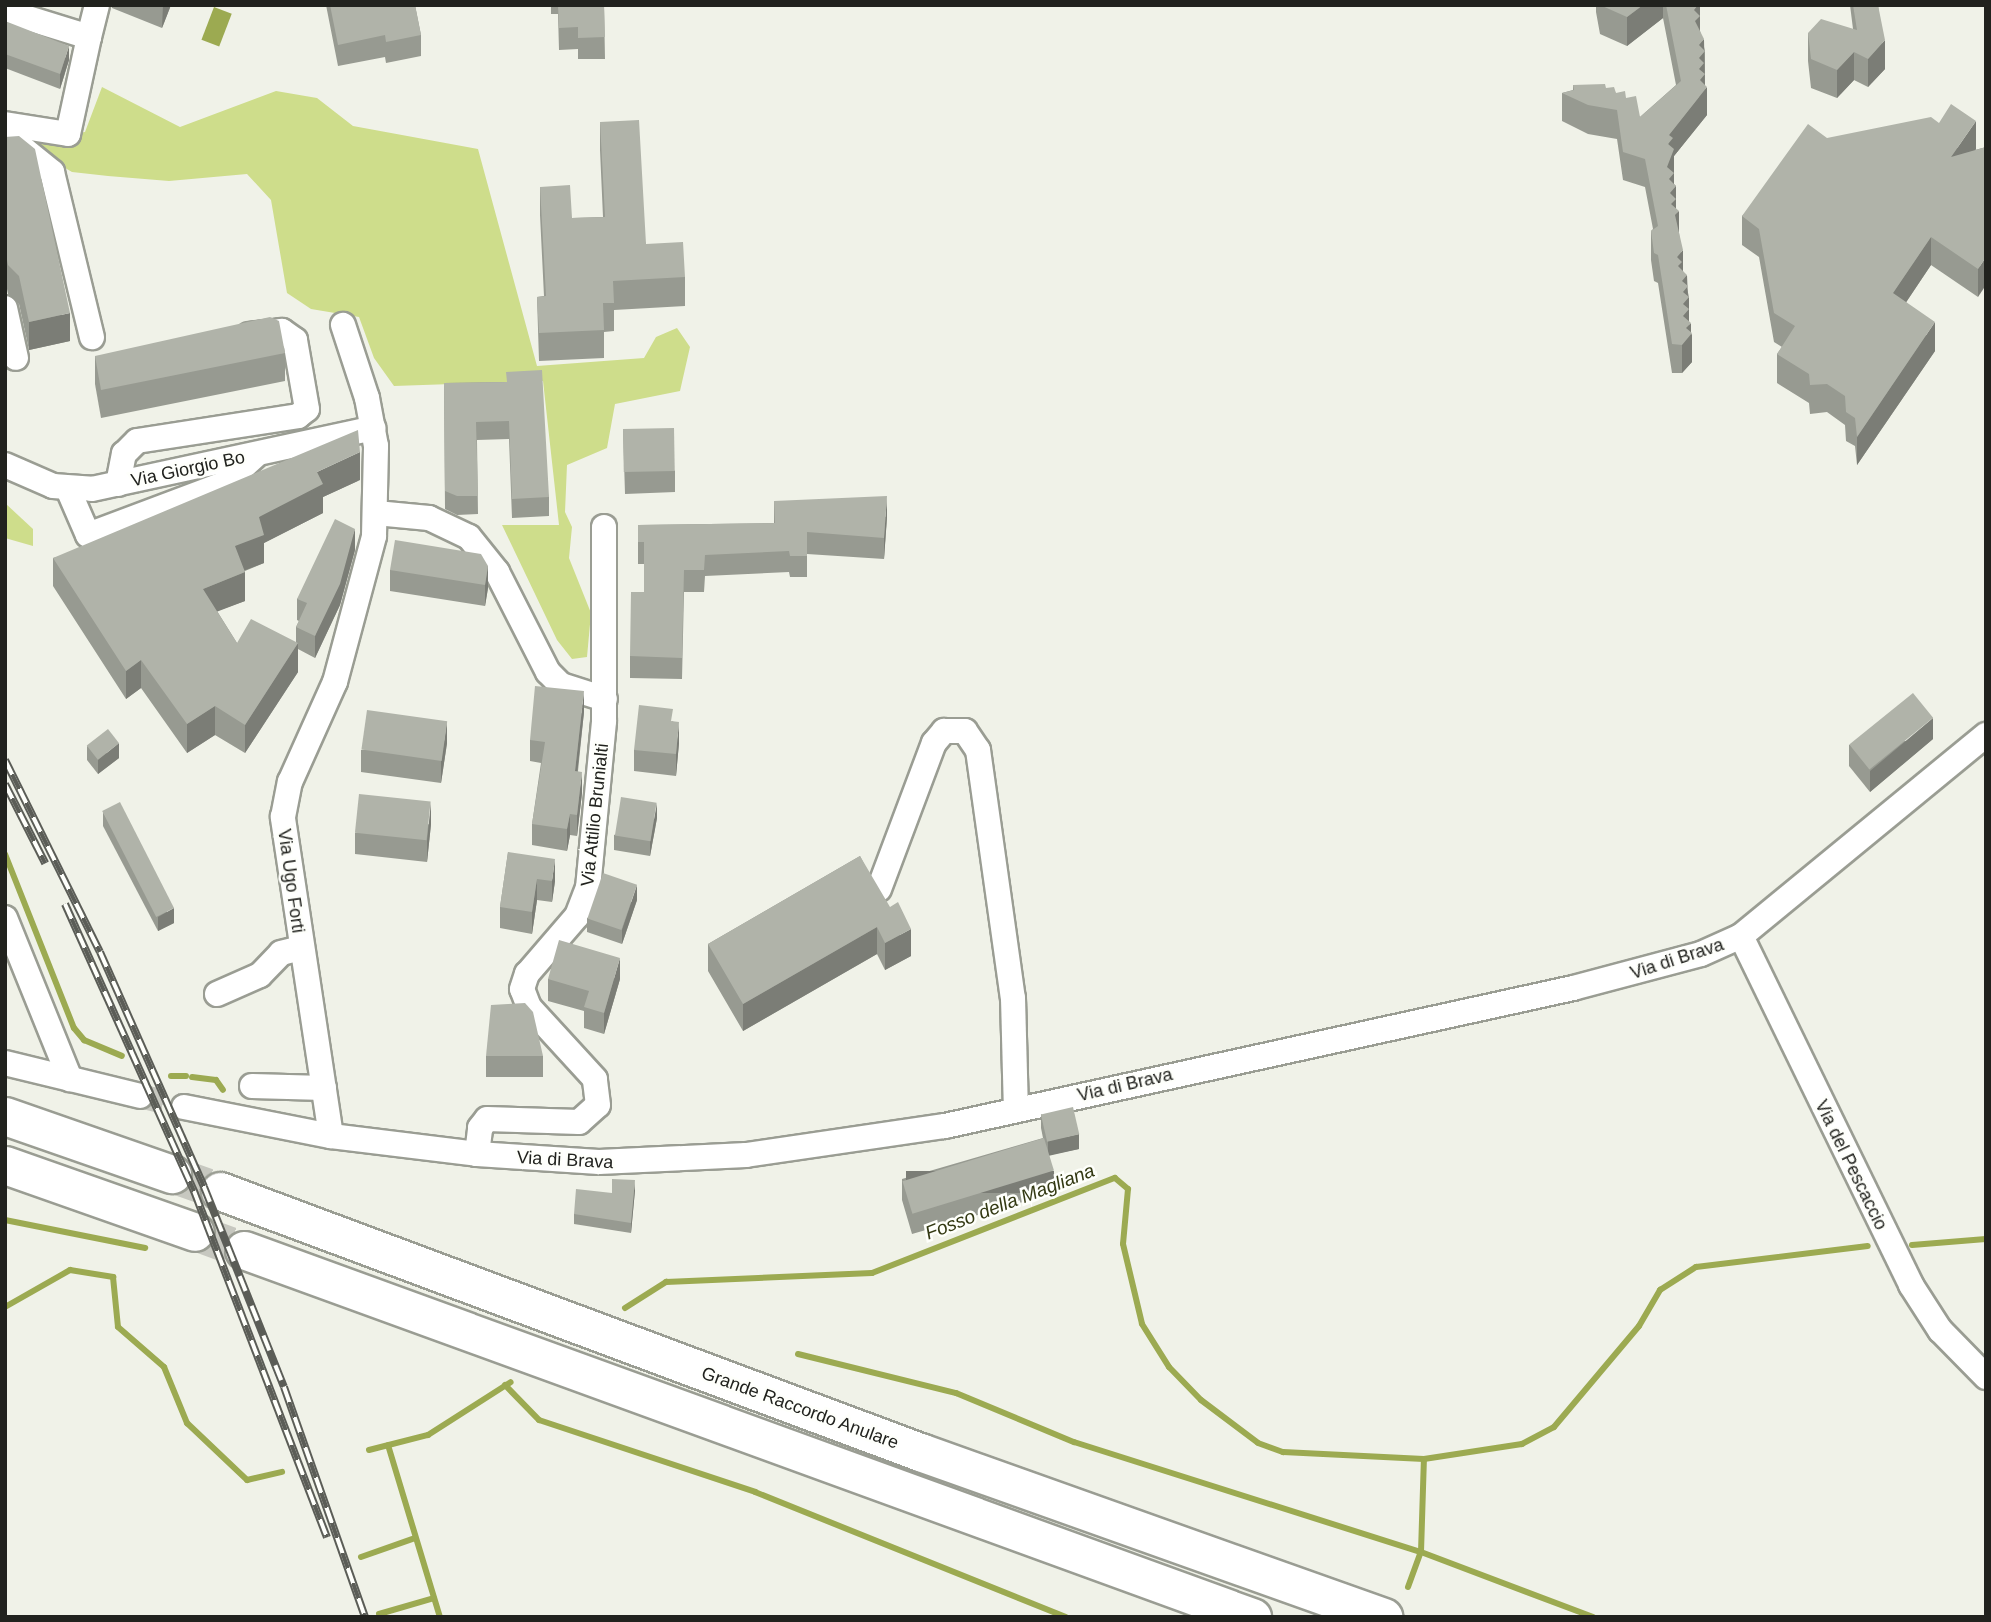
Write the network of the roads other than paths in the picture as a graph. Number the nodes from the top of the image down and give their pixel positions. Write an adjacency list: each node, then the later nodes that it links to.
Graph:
1 (97, 5): 3 (street)
2 (5, 11): 3 (street)
3 (89, 37): 4 (street)
4 (5, 124)
5 (5, 147): 8 (street)
6 (5, 308): 10 (street)
7 (343, 326): 11 (street, Via Ugo Forti)
8 (92, 337)
9 (221, 341): 14 (street)
10 (16, 358)
11 (373, 428): 12 (street, Via Giorgio Bo); 16 (street, Via Ugo Forti)
12 (255, 456): 14 (street, Via Giorgio Bo); 15 (street)
13 (5, 465): 15 (street, Via Giorgio Bo)
14 (118, 484): 15 (street, Via Giorgio Bo)
15 (68, 489)
16 (376, 513): 18 (street); 23 (street, Via Ugo Forti)
17 (604, 527): 18 (street, Via Attilio Brunialti)
18 (605, 699): 34 (street, Via Attilio Brunialti)
19 (1986, 735): 22 (street, Via di Brava)
20 (879, 889): 31 (street)
21 (5, 918): 26 (street)
22 (1741, 936): 31 (street, Via di Brava); 40 (street, Via del Pescaccio)
23 (301, 948): 24 (street); 28 (street, Via Ugo Forti)
24 (217, 993)
25 (5, 1063): 26 (street)
26 (70, 1079): 29 (street)
27 (252, 1086): 28 (street)
28 (324, 1088): 33 (street, Via Ugo Forti)
29 (140, 1096)
30 (184, 1107): 33 (street, Via di Brava)
31 (1016, 1109): 34 (street, Via di Brava)
32 (5, 1116): 36 (highway)
33 (331, 1136): 34 (street, Via di Brava)
34 (477, 1154)
35 (5, 1165): 37 (highway)
36 (172, 1174)
37 (5, 1188)
38 (219, 1191): 42 (highway, Grande Raccordo Anulare)
39 (244, 1250): 41 (highway)
40 (1986, 1377)
41 (1252, 1617)
42 (1384, 1617)

